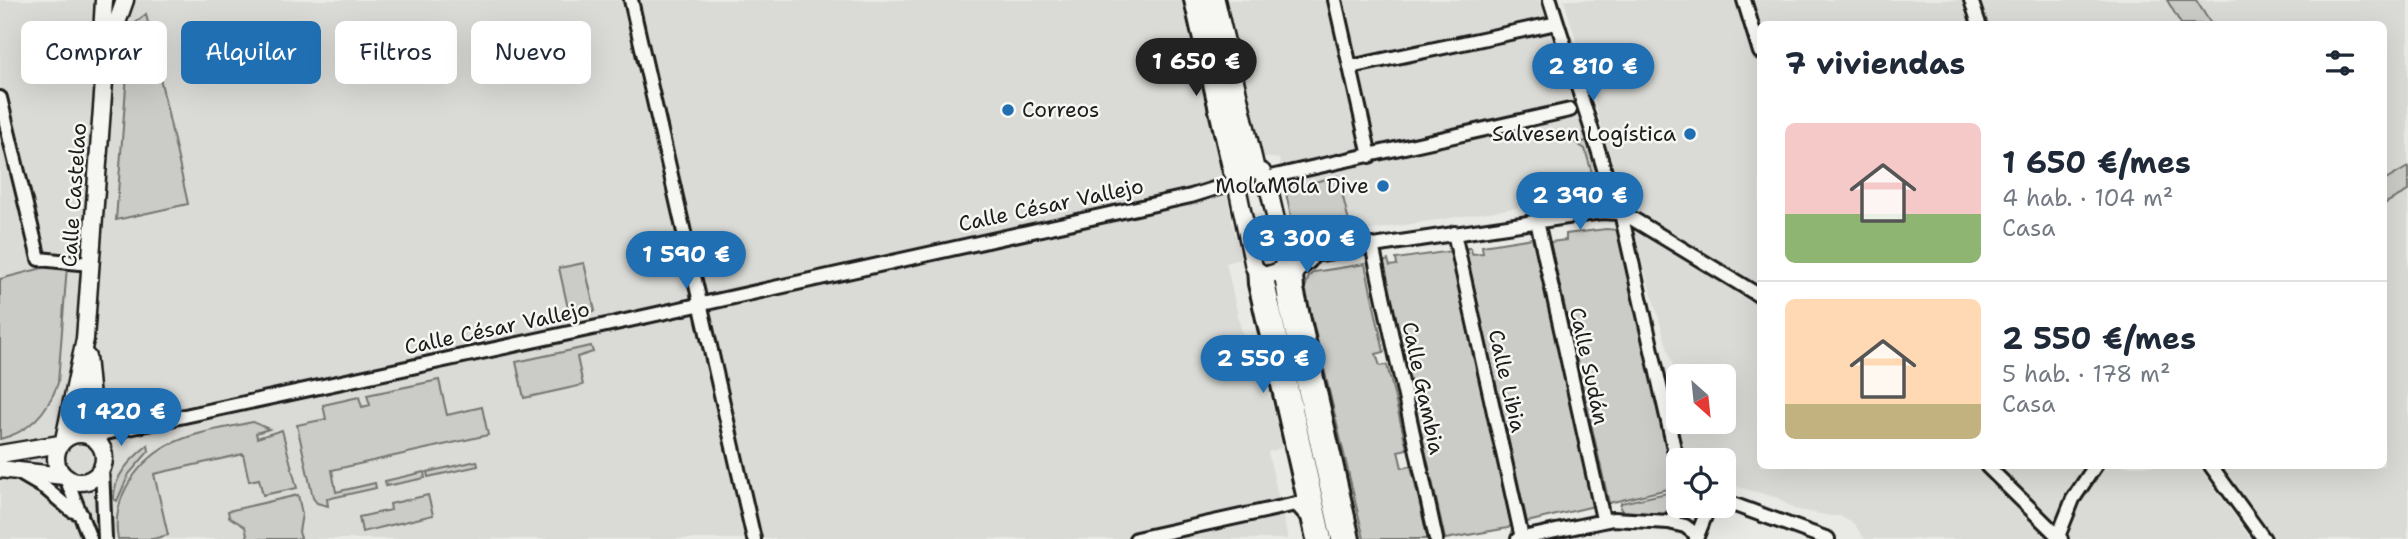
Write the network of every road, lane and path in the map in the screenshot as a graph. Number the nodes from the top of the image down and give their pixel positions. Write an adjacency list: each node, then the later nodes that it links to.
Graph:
1 (104, 0): 11 (main road, Calle Castelao)
2 (125, 0): 12 (main road, Calle Castelao)
3 (631, 0): 35 (street)
4 (1191, 0): 23 (street)
5 (1202, 0): 23 (main road)
6 (1216, 0): 23 (main road)
7 (1335, 0): 16 (street)
8 (1550, 0): 14 (street)
9 (1744, 0): 15 (street)
10 (1971, 0): 13 (street)
11 (103, 21)
12 (118, 21)
13 (1978, 21)
14 (1557, 23): 16 (street); 18 (street)
15 (1757, 42)
16 (1350, 67): 22 (street)
17 (104, 84): 30 (main road, Calle Castelao)
18 (1579, 94): 20 (street); 21 (street)
19 (0, 98): 30 (street)
20 (1570, 110): 21 (street); 22 (street, Calle César Vallejo)
21 (1592, 128): 24 (street)
22 (1370, 156): 23 (street, Calle César Vallejo)
23 (1250, 176): 27 (main road); 32 (main road); 35 (street, Calle César Vallejo)
24 (1621, 213): 25 (street); 34 (street); 42 (street)
25 (1537, 221): 26 (street); 55 (street, Calle Sudán)
26 (1454, 233): 28 (street); 59 (street, Calle Libia)
27 (1280, 234): 29 (street); 31 (main road)
28 (1372, 245): 29 (street); 69 (street, Calle Gambia)
29 (1323, 254): 31 (street); 36 (street)
30 (90, 264): 37 (main road, Calle Castelao)
31 (1282, 269): 32 (main road); 33 (main road)
32 (1259, 271): 52 (street); 66 (main road)
33 (1286, 291): 36 (street); 67 (main road)
34 (1757, 294)
35 (701, 305): 39 (street, Calle César Vallejo); 63 (street)
36 (1305, 324): 68 (street)
37 (85, 339): 38 (main road, Calle Castelao); 41 (main road, Calle Castelao)
38 (91, 395): 39 (street); 40 (main road, Calle Castelao)
39 (143, 426): 40 (street, Calle César Vallejo)
40 (94, 438): 41 (main road); 44 (main road)
41 (62, 442): 43 (main road); 49 (main road)
42 (1674, 448)
43 (0, 454)
44 (102, 468): 49 (main road); 62 (street)
45 (1990, 469): 60 (street)
46 (2093, 469): 60 (street)
47 (2213, 469): 71 (street)
48 (8, 470): 49 (main road); 51 (street)
49 (65, 477): 51 (street)
50 (1736, 507): 57 (street)
51 (81, 514): 61 (street)
52 (1309, 518): 64 (street); 65 (street)
53 (1672, 518): 56 (street)
54 (1704, 518): 58 (street)
55 (1603, 519): 56 (street); 59 (street)
56 (1669, 522): 58 (street)
57 (1804, 535): 70 (street)
58 (1696, 537)
59 (1520, 538)
60 (2059, 538)
61 (90, 539)
62 (104, 539)
63 (754, 539)
64 (1136, 539)
65 (1313, 539)
66 (1323, 539)
67 (1340, 539)
68 (1353, 539)
69 (1436, 539)
70 (1828, 539)
71 (2264, 539)

